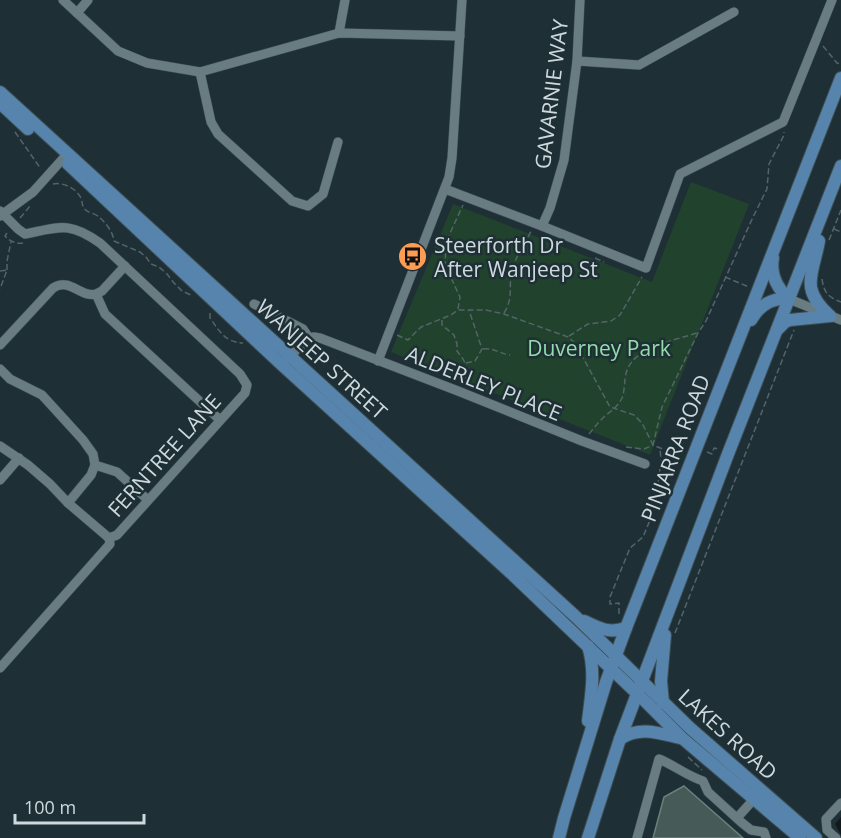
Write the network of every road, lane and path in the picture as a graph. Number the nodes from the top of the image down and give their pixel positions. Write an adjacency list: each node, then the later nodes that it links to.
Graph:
1 (63, 0): 8 (street)
2 (88, 0): 8 (street)
3 (345, 0): 9 (street)
4 (462, 0): 10 (street)
5 (580, 0): 12 (street, GAVARNIE WAY)
6 (832, 0): 18 (street)
7 (734, 12): 12 (street)
8 (77, 13): 14 (street)
9 (339, 33): 10 (street); 14 (street)
10 (460, 36): 24 (street)
11 (820, 46): 13 (path)
12 (577, 61): 29 (street, GAVARNIE WAY)
13 (841, 64)
14 (200, 72): 20 (street)
15 (841, 78): 36 (main road, PINJARRA ROAD)
16 (0, 92): 21 (main road, WANJEEP STREET)
17 (0, 104): 21 (main road, WANJEEP STREET)
18 (783, 122): 40 (street); 43 (path)
19 (15, 132): 23 (path)
20 (338, 142)
21 (65, 156): 23 (street); 66 (main road, WANJEEP STREET)
22 (841, 166): 26 (main road)
23 (47, 176): 28 (street)
24 (445, 189): 29 (street); 57 (street)
25 (464, 204): 51 (path)
26 (824, 210): 48 (main road); 54 (main road)
27 (841, 210): 30 (path)
28 (1, 213): 39 (street)
29 (538, 225): 40 (street); 53 (path)
30 (834, 229): 31 (path); 34 (path)
31 (841, 232)
32 (0, 235): 33 (path)
33 (5, 236)
34 (830, 239)
35 (11, 242): 41 (path)
36 (775, 247): 48 (main road); 62 (main road, PINJARRA ROAD)
37 (587, 255): 38 (path)
38 (606, 262)
39 (125, 266): 47 (street); 72 (street, FERNTREE LANE)
40 (646, 268): 60 (path)
41 (7, 270): 42 (path); 46 (path)
42 (0, 271)
43 (725, 278): 45 (path); 58 (path)
44 (821, 278): 49 (path)
45 (750, 287)
46 (0, 289)
47 (96, 294): 63 (street); 72 (street)
48 (789, 299): 54 (street); 59 (main road); 62 (main road)
49 (841, 302)
50 (254, 304): 61 (street, ALDERLEY PLACE)
51 (458, 310): 52 (path); 55 (path)
52 (469, 310): 53 (path); 64 (path)
53 (504, 314): 60 (path)
54 (836, 318): 59 (main road)
55 (442, 319): 57 (path); 68 (path)
56 (796, 325): 91 (path)
57 (390, 332): 67 (street)
58 (698, 333): 71 (path); 75 (path)
59 (776, 333): 88 (main road)
60 (568, 337): 71 (path)
61 (309, 338): 66 (street); 67 (street, ALDERLEY PLACE)
62 (737, 342): 90 (main road, PINJARRA ROAD)
63 (0, 345)
64 (482, 349): 65 (path); 68 (path)
65 (510, 355)
66 (286, 360): 87 (main road, WANJEEP STREET)
67 (378, 361): 70 (street, ALDERLEY PLACE)
68 (465, 363): 70 (path)
69 (0, 369): 82 (street)
70 (458, 391): 73 (street, ALDERLEY PLACE)
71 (615, 408): 73 (path); 75 (path)
72 (220, 420): 84 (street, FERNTREE LANE)
73 (582, 441): 81 (street, ALDERLEY PLACE)
74 (684, 442): 77 (path)
75 (653, 445): 77 (path)
76 (0, 446): 80 (street)
77 (660, 448): 90 (path)
78 (721, 451): 79 (path)
79 (707, 452)
80 (19, 458): 83 (street); 85 (street)
81 (645, 464)
82 (95, 465): 84 (street); 85 (street)
83 (0, 480)
84 (148, 500): 86 (street, FERNTREE LANE)
85 (68, 503): 86 (street)
86 (109, 538): 94 (street, FERNTREE LANE)
87 (515, 569): 89 (main road, WANJEEP STREET); 92 (main road, WANJEEP STREET)
88 (670, 607): 95 (main road); 97 (main road)
89 (575, 616): 90 (main road); 93 (main road, WANJEEP STREET)
90 (623, 622): 93 (main road, PINJARRA ROAD)
91 (675, 634)
92 (588, 645): 93 (main road, WANJEEP STREET); 100 (main road)
93 (614, 663): 95 (main road, LAKES ROAD); 96 (main road, LAKES ROAD); 100 (main road, PINJARRA ROAD)
94 (0, 668)
95 (642, 681): 96 (main road); 97 (main road, LAKES ROAD)
96 (638, 693): 98 (main road, LAKES ROAD); 99 (main road)
97 (663, 703): 107 (main road, LAKES ROAD)
98 (682, 738): 99 (main road); 103 (main road, LAKES ROAD)
99 (620, 739): 109 (main road)
100 (584, 752): 108 (main road, PINJARRA ROAD)
101 (686, 755): 102 (path)
102 (707, 774)
103 (754, 799): 105 (street); 107 (main road, LAKES ROAD)
104 (841, 803): 106 (street)
105 (737, 818): 110 (street); 111 (street)
106 (827, 830): 107 (street); 113 (street)
107 (803, 834): 112 (main road, LAKES ROAD)
108 (560, 838)
109 (588, 838)
110 (637, 838)
111 (765, 838)
112 (816, 838)
113 (836, 838)

